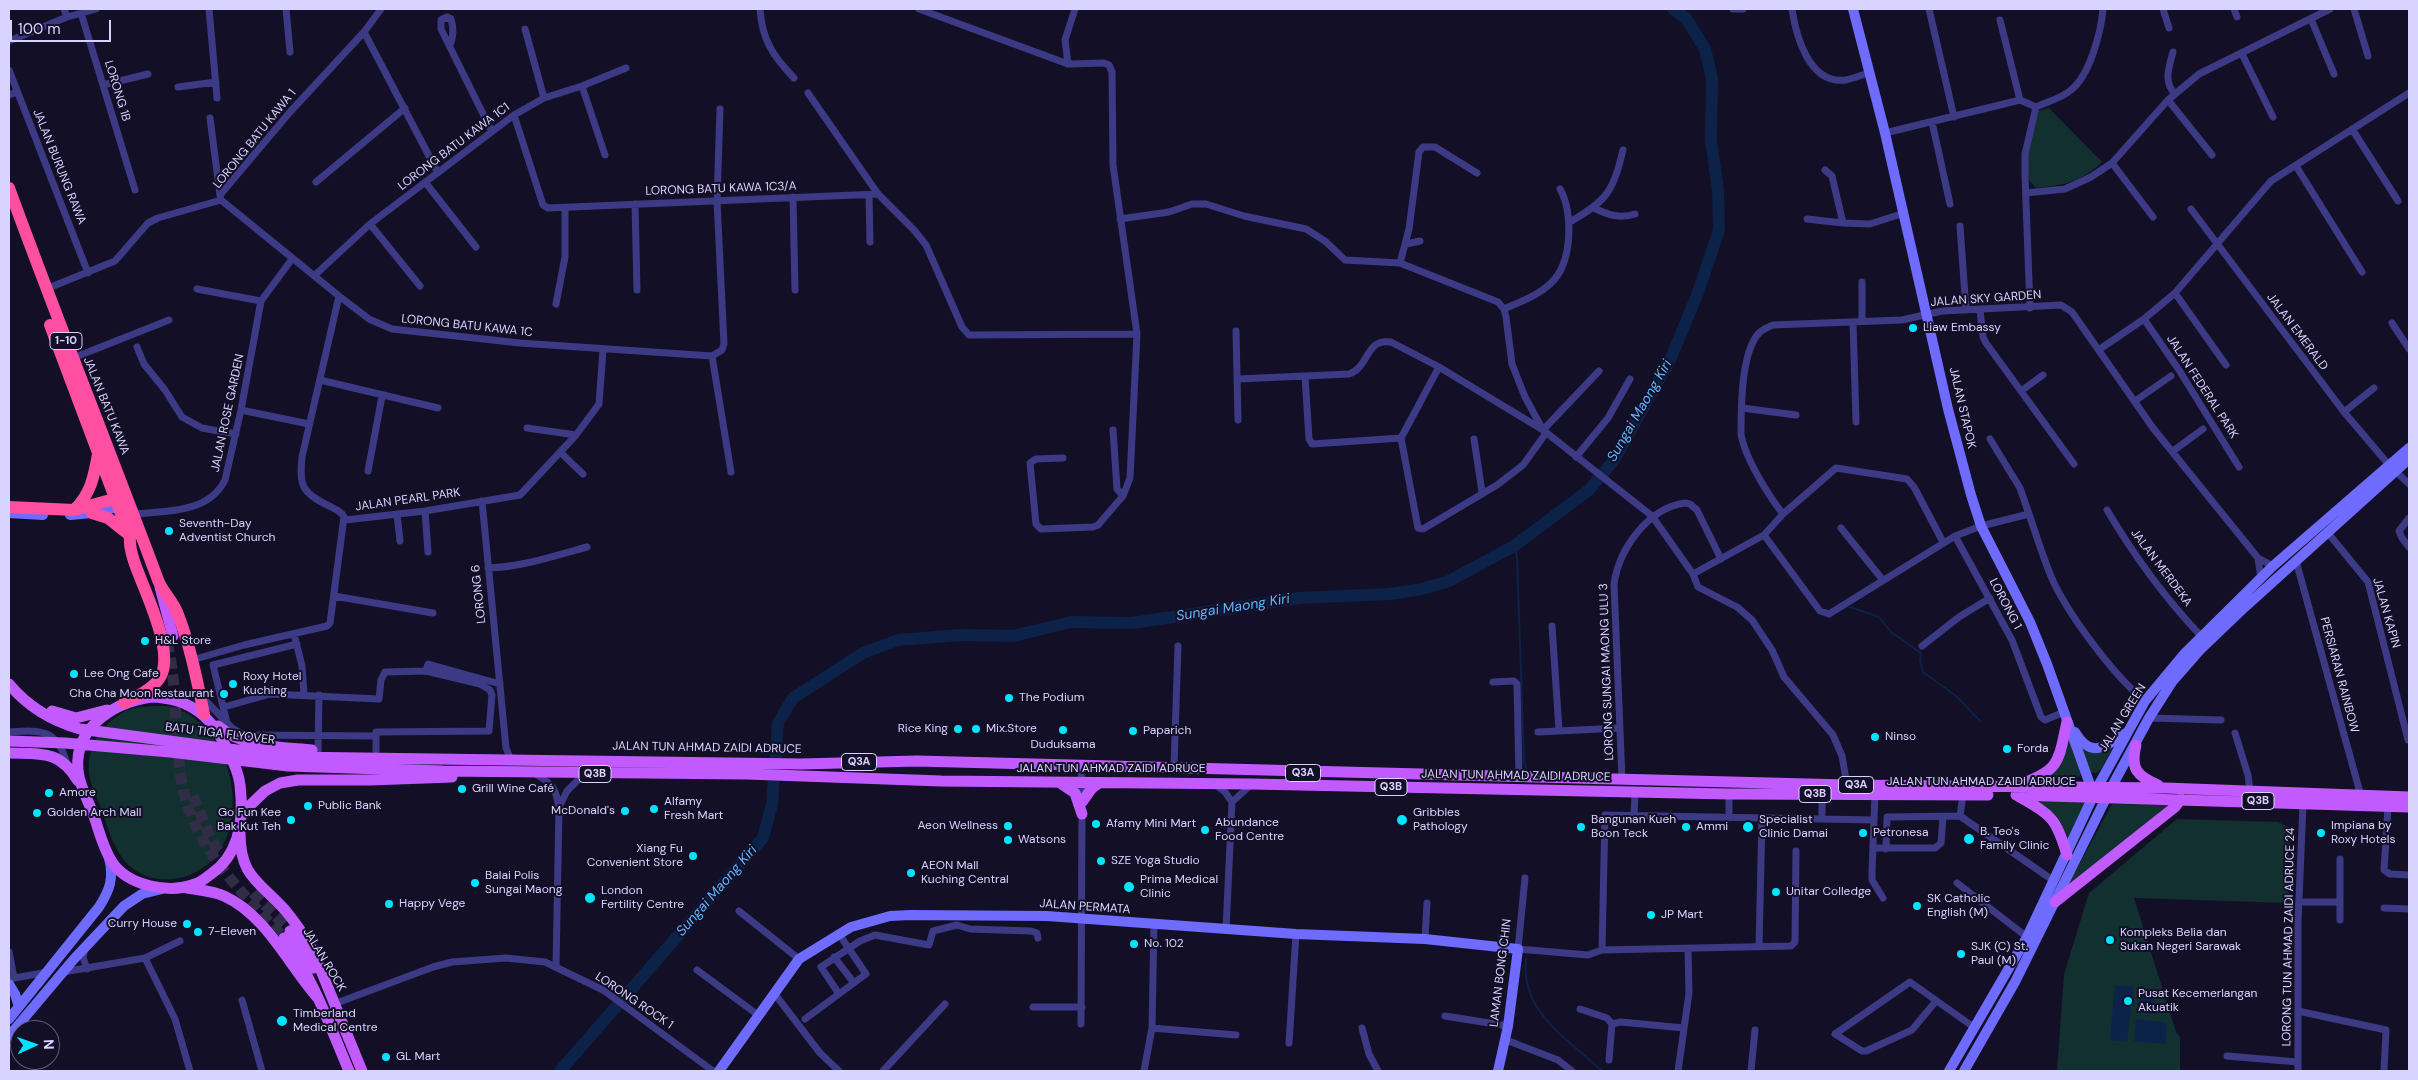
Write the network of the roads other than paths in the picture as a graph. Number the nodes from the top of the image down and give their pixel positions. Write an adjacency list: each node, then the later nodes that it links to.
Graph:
1 (64, 9): 20 (street)
2 (96, 9): 19 (street)
3 (209, 9): 40 (street)
4 (286, 9): 29 (street)
5 (381, 9): 26 (street, LORONG BATU KAWA 1)
6 (760, 9): 39 (street)
7 (919, 9): 33 (street)
8 (1075, 9): 33 (street)
9 (1733, 9): 10 (street)
10 (1743, 9)
11 (1792, 9): 36 (street)
12 (1853, 9): 36 (main road, JALAN STAPOK)
13 (1930, 9): 58 (street)
14 (2103, 9): 53 (street)
15 (2164, 9): 24 (street)
16 (2234, 9): 21 (street)
17 (2330, 9): 22 (street)
18 (2354, 9): 32 (street)
19 (81, 13): 20 (street); 41 (street, LORONG 1B)
20 (67, 17): 27 (street)
21 (2237, 17)
22 (2311, 19): 31 (street); 38 (street)
23 (2000, 20): 51 (street)
24 (2169, 28)
25 (525, 29): 50 (street)
26 (364, 32): 54 (street); 81 (street, LORONG BATU KAWA 1)
27 (9, 42)
28 (450, 45): 62 (street)
29 (290, 52)
30 (2173, 52): 47 (street)
31 (2242, 54): 47 (street); 57 (street)
32 (2368, 56)
33 (1068, 64): 93 (street)
34 (626, 68): 42 (street, LORONG BATU KAWA 1C1)
35 (9, 70): 44 (street, JALAN BURUNG RAWA)
36 (1869, 73): 63 (main road, JALAN STAPOK)
37 (148, 74): 41 (street)
38 (2334, 74)
39 (794, 78)
40 (216, 82): 43 (street); 49 (street)
41 (103, 85): 76 (street, LORONG 1B)
42 (582, 86): 50 (street, LORONG BATU KAWA 1C1); 65 (street)
43 (178, 87)
44 (17, 92): 48 (street); 107 (street, JALAN BURUNG RAWA)
45 (808, 93): 77 (street)
46 (2409, 93): 61 (street)
47 (2175, 94): 52 (street)
48 (9, 95)
49 (217, 98)
50 (544, 98): 56 (street, LORONG BATU KAWA 1C1)
51 (2020, 100): 53 (street); 58 (street)
52 (2168, 100): 66 (street); 67 (street)
53 (2036, 107): 78 (street)
54 (406, 108): 70 (street); 72 (street)
55 (720, 109): 83 (street)
56 (514, 115): 62 (street, LORONG BATU KAWA 1C1); 86 (street, LORONG BATU KAWA 1C3/A)
57 (2273, 116)
58 (1954, 117): 60 (street)
59 (210, 118): 81 (street)
60 (1932, 122): 63 (street); 85 (street)
61 (2352, 128): 68 (street); 82 (street)
62 (491, 130): 70 (street, LORONG BATU KAWA 1C1)
63 (1885, 133): 90 (main road, JALAN STAPOK)
64 (1623, 150): 87 (street)
65 (605, 155)
66 (2212, 155)
67 (2112, 163): 78 (street); 92 (street)
68 (2296, 166): 102 (street); 106 (street)
69 (1825, 170): 96 (street)
70 (438, 173): 73 (street, LORONG BATU KAWA 1C1)
71 (1477, 173): 101 (street)
72 (316, 182)
73 (425, 182): 97 (street, LORONG BATU KAWA 1C1); 103 (street)
74 (9, 188): 111 (highway, JALAN BATU KAWA / 1-10)
75 (1560, 189): 95 (street)
76 (135, 190)
77 (878, 194): 79 (street, LORONG BATU KAWA 1C3/A); 130 (street)
78 (2026, 194): 119 (street)
79 (869, 195): 80 (street, LORONG BATU KAWA 1C3/A); 100 (street)
80 (792, 197): 83 (street, LORONG BATU KAWA 1C3/A); 114 (street)
81 (221, 198): 104 (street, LORONG BATU KAWA 1C); 107 (street, LORONG BATU KAWA 1)
82 (2398, 200)
83 (717, 201): 84 (street, LORONG BATU KAWA 1C3/A); 135 (street)
84 (635, 204): 86 (street, LORONG BATU KAWA 1C3/A); 113 (street)
85 (1950, 204)
86 (565, 208): 118 (street)
87 (1594, 208): 91 (street); 95 (street)
88 (2191, 209): 102 (street, JALAN EMERALD)
89 (9, 212): 170 (highway, JALAN BATU KAWA / 1-10)
90 (1904, 213): 96 (street); 123 (main road, JALAN STAPOK)
91 (1635, 214)
92 (2153, 217)
93 (1120, 219): 105 (street); 130 (street)
94 (1807, 219): 96 (street)
95 (1570, 222): 120 (street)
96 (1843, 222)
97 (370, 224): 108 (street, LORONG BATU KAWA 1C1); 110 (street)
98 (1960, 226): 121 (street)
99 (1420, 241): 101 (street)
100 (870, 242)
101 (1406, 244): 105 (street)
102 (2218, 244): 115 (street); 153 (street, JALAN EMERALD)
103 (476, 247)
104 (292, 259): 108 (street, LORONG BATU KAWA 1C); 117 (street, JALAN ROSE GARDEN)
105 (1400, 263): 120 (street)
106 (2362, 272)
107 (88, 273): 111 (street, LORONG BATU KAWA 1)
108 (315, 274): 116 (street, LORONG BATU KAWA 1C)
109 (1862, 282): 126 (street)
110 (420, 286)
111 (46, 289): 136 (highway, JALAN BATU KAWA / 1-10)
112 (196, 289): 117 (street)
113 (638, 290)
114 (796, 290)
115 (2175, 293): 124 (street); 137 (street)
116 (339, 296): 134 (street, LORONG BATU KAWA 1C); 145 (street, JALAN PEARL PARK)
117 (261, 301): 152 (street, JALAN ROSE GARDEN)
118 (556, 304)
119 (2030, 308): 122 (street, JALAN SKY GARDEN); 133 (street, JALAN SKY GARDEN)
120 (1504, 309): 161 (street)
121 (1966, 310): 122 (street, JALAN SKY GARDEN); 123 (street, JALAN SKY GARDEN)
122 (1980, 310): 147 (street)
123 (1927, 314): 126 (street, JALAN SKY GARDEN); 198 (main road, JALAN STAPOK)
124 (2144, 319): 133 (street); 175 (street, JALAN FEDERAL PARK)
125 (168, 320): 136 (street)
126 (1862, 321): 127 (street, JALAN SKY GARDEN)
127 (1853, 322): 151 (street, JALAN SKY GARDEN); 156 (street)
128 (2392, 323): 132 (street)
129 (1236, 331): 143 (street)
130 (1137, 334): 182 (street)
131 (137, 346): 162 (street)
132 (2409, 348)
133 (2100, 349): 149 (street, JALAN SKY GARDEN)
134 (603, 350): 135 (street, LORONG BATU KAWA 1C); 163 (street, JALAN PEARL PARK)
135 (712, 356): 178 (street)
136 (73, 358): 183 (highway, JALAN BATU KAWA / 1-10)
137 (2226, 365)
138 (1439, 367): 141 (street); 161 (street); 164 (street)
139 (1599, 371): 161 (street)
140 (2043, 375): 147 (street)
141 (1305, 376): 143 (street); 164 (street)
142 (2171, 376): 149 (street)
143 (1238, 379): 155 (street)
144 (1630, 379): 171 (street)
145 (320, 380): 148 (street); 157 (street, JALAN PEARL PARK)
146 (2374, 388): 153 (street)
147 (2021, 391): 174 (street)
148 (382, 396): 150 (street); 177 (street)
149 (2135, 401): 168 (street, JALAN SKY GARDEN)
150 (438, 408)
151 (1742, 408): 154 (street); 193 (street, JALAN SKY GARDEN)
152 (241, 410): 157 (street); 162 (street, JALAN ROSE GARDEN)
153 (2344, 412): 176 (street, JALAN EMERALD)
154 (1796, 414)
155 (1238, 420)
156 (1856, 422)
157 (309, 424): 197 (street, JALAN PEARL PARK)
158 (527, 428): 163 (street)
159 (2203, 428): 168 (street)
160 (1113, 430): 182 (street)
161 (1545, 431): 171 (street); 181 (street)
162 (236, 434): 191 (street, JALAN ROSE GARDEN)
163 (576, 435): 169 (street, JALAN PEARL PARK)
164 (1401, 438): 181 (street)
165 (1474, 439): 181 (street)
166 (1990, 439): 194 (street)
167 (2409, 448): 176 (main road, JALAN GREEN)
168 (2173, 451): 209 (street, JALAN SKY GARDEN)
169 (560, 452): 179 (street); 184 (street, JALAN PEARL PARK)
170 (98, 454): 183 (highway, JALAN BATU KAWA / 1-10); 186 (highway)
171 (1576, 457): 195 (street)
172 (1063, 458): 182 (street)
173 (2409, 460): 176 (main road, JALAN GREEN)
174 (2074, 464)
175 (2240, 467)
176 (2393, 469): 180 (street, JALAN EMERALD); 200 (main road, JALAN GREEN); 212 (main road, JALAN GREEN)
177 (368, 470)
178 (731, 472)
179 (583, 474)
180 (2409, 484)
181 (1482, 492)
182 (1123, 496)
183 (122, 500): 186 (highway); 190 (main road); 191 (highway, JALAN BATU KAWA / 1-10); 203 (highway, JALAN BATU KAWA / 1-10)
184 (482, 501): 188 (street, JALAN PEARL PARK); 213 (street, LORONG 6)
185 (9, 507): 186 (highway)
186 (74, 510)
187 (2107, 510): 223 (street, JALAN MERDEKA)
188 (425, 511): 192 (street, JALAN PEARL PARK); 208 (street)
189 (9, 513): 190 (main road)
190 (92, 513): 203 (highway)
191 (135, 514): 217 (highway, JALAN BATU KAWA / 1-10)
192 (397, 514): 197 (street, JALAN PEARL PARK); 204 (street)
193 (1783, 514): 201 (street); 205 (street)
194 (2029, 514): 198 (street); 236 (street)
195 (1652, 516): 210 (street); 214 (street); 245 (street, LORONG SUNGAI MAONG ULU 3)
196 (2409, 518): 207 (street)
197 (345, 520): 218 (street)
198 (1982, 526): 202 (street); 241 (main road, JALAN STAPOK)
199 (1841, 528): 216 (street)
200 (2328, 532): 211 (main road, JALAN GREEN); 254 (street, JALAN KAPIN)
201 (1764, 535): 210 (street); 216 (street)
202 (1955, 536): 205 (street); 219 (street, LORONG 1)
203 (130, 539): 217 (main road, JALAN BATU KAWA / 1-10); 237 (highway)
204 (400, 541)
205 (1943, 542): 216 (street)
206 (587, 547): 213 (street)
207 (2409, 547)
208 (428, 552)
209 (2258, 558): 212 (street, JALAN SKY GARDEN); 215 (street, JALAN SKY GARDEN)
210 (1721, 559): 214 (street)
211 (2296, 561): 242 (main road, JALAN GREEN); 290 (street, PERSIARAN RAINBOW)
212 (2274, 566): 215 (main road, JALAN GREEN)
213 (488, 568): 232 (street, LORONG 6)
214 (1693, 574): 278 (street)
215 (2261, 578): 223 (main road, JALAN GREEN)
216 (1882, 579)
217 (159, 583): 227 (highway)
218 (334, 596): 220 (street); 222 (street)
219 (1990, 598): 226 (street); 241 (street, LORONG 1)
220 (433, 613)
221 (1552, 626): 246 (street)
222 (294, 634): 224 (street); 227 (street)
223 (2201, 636): 236 (main road, JALAN GREEN)
224 (297, 644): 234 (street); 238 (street)
225 (1178, 646): 266 (street)
226 (1922, 646)
227 (192, 660): 233 (highway)
228 (9, 676): 239 (main road)
229 (476, 680): 232 (street); 235 (street); 251 (street)
230 (1493, 682): 271 (street)
231 (9, 684): 263 (main road, BATU TIGA FLYOVER)
232 (500, 684): 261 (street, LORONG 6)
233 (199, 693): 240 (highway); 244 (street)
234 (304, 695): 235 (street); 238 (street)
235 (319, 695): 253 (street)
236 (2145, 701): 249 (main road, JALAN GREEN)
237 (124, 703): 239 (main road); 240 (main road)
238 (224, 706): 244 (street)
239 (111, 709): 285 (main road)
240 (206, 717): 257 (main road); 302 (main road)
241 (2066, 717): 249 (main road); 280 (main road, JALAN STAPOK); 281 (main road)
242 (2149, 718): 243 (street); 256 (main road, JALAN GREEN)
243 (2222, 720)
244 (227, 723): 252 (street)
245 (1620, 728): 246 (street); 272 (street, LORONG SUNGAI MAONG ULU 3)
246 (1559, 730): 248 (street)
247 (9, 732): 262 (street)
248 (1538, 732)
249 (2126, 732): 280 (main road, JALAN GREEN)
250 (2234, 733): 282 (street)
251 (376, 734): 253 (street); 259 (street)
252 (246, 735): 253 (street); 257 (street)
253 (318, 736): 258 (street)
254 (2408, 740)
255 (9, 742): 263 (main road, BATU TIGA FLYOVER)
256 (2136, 746): 279 (main road); 284 (main road, JALAN GREEN)
257 (274, 747): 258 (main road)
258 (318, 750): 259 (main road)
259 (376, 752): 265 (main road)
260 (9, 753): 262 (main road)
261 (511, 760): 265 (main road, JALAN TUN AHMAD ZAIDI ADRUCE / Q3A); 267 (main road, JALAN TUN AHMAD ZAIDI ADRUCE / Q3A)
262 (67, 764): 285 (main road)
263 (443, 765): 265 (main road, JALAN TUN AHMAD ZAIDI ADRUCE / Q3A)
264 (1082, 765): 266 (main road, JALAN TUN AHMAD ZAIDI ADRUCE / Q3A); 268 (main road, JALAN TUN AHMAD ZAIDI ADRUCE / Q3A); 274 (street)
265 (469, 766): 269 (main road, JALAN TUN AHMAD ZAIDI ADRUCE / Q3B); 302 (main road)
266 (1174, 766): 271 (main road, JALAN TUN AHMAD ZAIDI ADRUCE / Q3A)
267 (747, 768): 268 (main road, JALAN TUN AHMAD ZAIDI ADRUCE / Q3A); 270 (main road, JALAN TUN AHMAD ZAIDI ADRUCE / Q3B)
268 (800, 769): 273 (main road, JALAN TUN AHMAD ZAIDI ADRUCE / Q3B)
269 (535, 773): 270 (main road, JALAN TUN AHMAD ZAIDI ADRUCE / Q3B); 297 (street)
270 (584, 774): 297 (street)
271 (1525, 778): 272 (main road, JALAN TUN AHMAD ZAIDI ADRUCE / Q3A)
272 (1622, 779): 278 (main road, JALAN TUN AHMAD ZAIDI ADRUCE / Q3A); 286 (main road)
273 (1060, 783): 274 (main road, JALAN TUN AHMAD ZAIDI ADRUCE / Q3B); 298 (main road)
274 (1082, 783): 275 (main road, JALAN TUN AHMAD ZAIDI ADRUCE / Q3B); 298 (street)
275 (1099, 783): 276 (main road, JALAN TUN AHMAD ZAIDI ADRUCE / Q3B); 298 (main road)
276 (1215, 784): 277 (main road, JALAN TUN AHMAD ZAIDI ADRUCE / Q3B); 293 (street)
277 (1252, 784): 283 (main road, JALAN TUN AHMAD ZAIDI ADRUCE / Q3B); 293 (street)
278 (1847, 785): 281 (main road, JALAN TUN AHMAD ZAIDI ADRUCE / Q3A)
279 (2164, 788): 282 (main road, JALAN TUN AHMAD ZAIDI ADRUCE); 284 (main road, JALAN TUN AHMAD ZAIDI ADRUCE)
280 (2094, 790): 281 (main road, JALAN TUN AHMAD ZAIDI ADRUCE / Q3B); 284 (main road, JALAN TUN AHMAD ZAIDI ADRUCE / Q3B); 310 (main road, JALAN GREEN)
281 (2013, 791): 289 (main road, JALAN TUN AHMAD ZAIDI ADRUCE / Q3B); 310 (main road)
282 (2250, 791): 290 (main road, JALAN TUN AHMAD ZAIDI ADRUCE)
283 (1634, 792): 286 (main road, JALAN TUN AHMAD ZAIDI ADRUCE / Q3B); 299 (street)
284 (2109, 792): 292 (main road, JALAN TUN AHMAD ZAIDI ADRUCE / Q3B); 320 (main road, JALAN GREEN)
285 (85, 793): 311 (main road)
286 (1729, 794): 287 (main road, JALAN TUN AHMAD ZAIDI ADRUCE / Q3B); 303 (street)
287 (1822, 794): 288 (main road, JALAN TUN AHMAD ZAIDI ADRUCE / Q3B); 305 (street)
288 (1875, 794): 289 (main road, JALAN TUN AHMAD ZAIDI ADRUCE / Q3B); 306 (street)
289 (1963, 795): 300 (street)
290 (2361, 796): 291 (main road, JALAN TUN AHMAD ZAIDI ADRUCE)
291 (2409, 797)
292 (2181, 799): 294 (main road, JALAN TUN AHMAD ZAIDI ADRUCE / Q3B); 320 (main road)
293 (1232, 802): 332 (street)
294 (2302, 804): 295 (main road, JALAN TUN AHMAD ZAIDI ADRUCE / Q3B); 321 (street, LORONG TUN AHMAD ZAIDI ADRUCE 24)
295 (2388, 807): 296 (main road, JALAN TUN AHMAD ZAIDI ADRUCE / Q3B); 313 (street)
296 (2409, 807)
297 (559, 808): 349 (street)
298 (1082, 808): 328 (street)
299 (1634, 816): 303 (street); 344 (street)
300 (1960, 816): 301 (street); 315 (street)
301 (1942, 817): 308 (street); 308 (street)
302 (241, 818): 317 (main road); 361 (main road, JALAN ROCK)
303 (1729, 818): 304 (street)
304 (1762, 818): 305 (street); 340 (street)
305 (1822, 819): 306 (street)
306 (1874, 820): 307 (street)
307 (1873, 848): 308 (street); 319 (street)
308 (1886, 848)
309 (1796, 851): 340 (street)
310 (2067, 855): 315 (main road, JALAN GREEN)
311 (109, 856): 318 (main road); 352 (main road)
312 (2340, 860): 322 (street)
313 (2409, 875)
314 (1525, 878): 342 (street, LAMAN BONG CHIN)
315 (2054, 881): 335 (main road, JALAN GREEN)
316 (1957, 884): 335 (street)
317 (180, 887): 318 (main road); 358 (main road)
318 (166, 888): 339 (main road)
319 (1883, 898)
320 (2055, 902): 402 (main road, JALAN GREEN)
321 (2300, 902): 322 (street); 367 (street, LORONG TUN AHMAD ZAIDI ADRUCE 24)
322 (2340, 902): 329 (street)
323 (1427, 903): 337 (street)
324 (2384, 908): 325 (street)
325 (2409, 909)
326 (738, 911): 348 (street)
327 (970, 914): 328 (main road, JALAN PERMATA); 331 (street); 333 (main road, JALAN PERMATA)
328 (1081, 918): 330 (main road, JALAN PERMATA); 365 (street)
329 (2340, 920)
330 (1154, 924): 332 (main road, JALAN PERMATA); 375 (street)
331 (970, 929): 336 (street); 341 (street)
332 (1226, 929): 334 (main road, JALAN PERMATA)
333 (839, 934): 341 (street); 348 (main road, JALAN PERMATA)
334 (1296, 934): 337 (main road, JALAN PERMATA); 383 (street)
335 (2026, 937): 378 (main road, JALAN GREEN)
336 (1038, 938)
337 (1424, 938): 342 (main road, JALAN PERMATA)
338 (180, 941): 347 (street)
339 (86, 946): 350 (street); 353 (main road)
340 (1759, 947): 343 (street)
341 (849, 948): 346 (street); 355 (street)
342 (1518, 949): 344 (street); 374 (main road, LAMAN BONG CHIN)
343 (1688, 949): 344 (street); 377 (street)
344 (1602, 950)
345 (9, 952): 354 (street)
346 (834, 957): 355 (street); 357 (street)
347 (145, 958): 350 (street); 388 (street)
348 (799, 959): 356 (main road, JALAN PERMATA)
349 (556, 966): 361 (street, LORONG ROCK 1); 391 (street, LORONG ROCK 1)
350 (87, 969): 353 (street)
351 (697, 970): 368 (street)
352 (48, 972): 354 (street); 363 (main road)
353 (62, 972): 381 (main road)
354 (11, 981): 363 (main road)
355 (854, 983): 357 (street)
356 (774, 993): 368 (main road, JALAN PERMATA); 393 (street)
357 (839, 994): 371 (street)
358 (317, 998): 361 (main road, JALAN ROCK); 387 (main road, JALAN ROCK)
359 (242, 1000): 389 (street)
360 (1936, 1001): 360 (street); 378 (street)
361 (334, 1004): 390 (main road, JALAN ROCK)
362 (945, 1004): 394 (street)
363 (19, 1007): 370 (main road)
364 (1034, 1007): 365 (street)
365 (1082, 1007): 372 (street)
366 (1580, 1009): 373 (street)
367 (2298, 1011): 386 (street, LORONG TUN AHMAD ZAIDI ADRUCE 24); 404 (street)
368 (758, 1015): 392 (main road, JALAN PERMATA)
369 (1445, 1016): 374 (street)
370 (9, 1019)
371 (805, 1019)
372 (1081, 1024)
373 (1612, 1024): 377 (street); 385 (street)
374 (1508, 1026): 382 (main road, LAMAN BONG CHIN)
375 (1152, 1028): 380 (street); 395 (street)
376 (1362, 1028): 396 (street)
377 (1684, 1028): 399 (street)
378 (1975, 1028): 401 (main road, JALAN GREEN)
379 (1754, 1030): 400 (street)
380 (1236, 1035)
381 (9, 1036)
382 (1506, 1040): 397 (main road, LAMAN BONG CHIN); 398 (street)
383 (1290, 1043)
384 (2227, 1056): 386 (street)
385 (1609, 1060)
386 (2298, 1062): 403 (street, LORONG TUN AHMAD ZAIDI ADRUCE 24)
387 (346, 1070)
388 (190, 1071)
389 (262, 1071)
390 (362, 1071)
391 (713, 1071)
392 (718, 1071)
393 (839, 1071)
394 (883, 1071)
395 (1144, 1071)
396 (1378, 1071)
397 (1498, 1071)
398 (1572, 1071)
399 (1678, 1071)
400 (1751, 1071)
401 (1949, 1071)
402 (1964, 1071)
403 (2298, 1071)
404 (2384, 1071)

